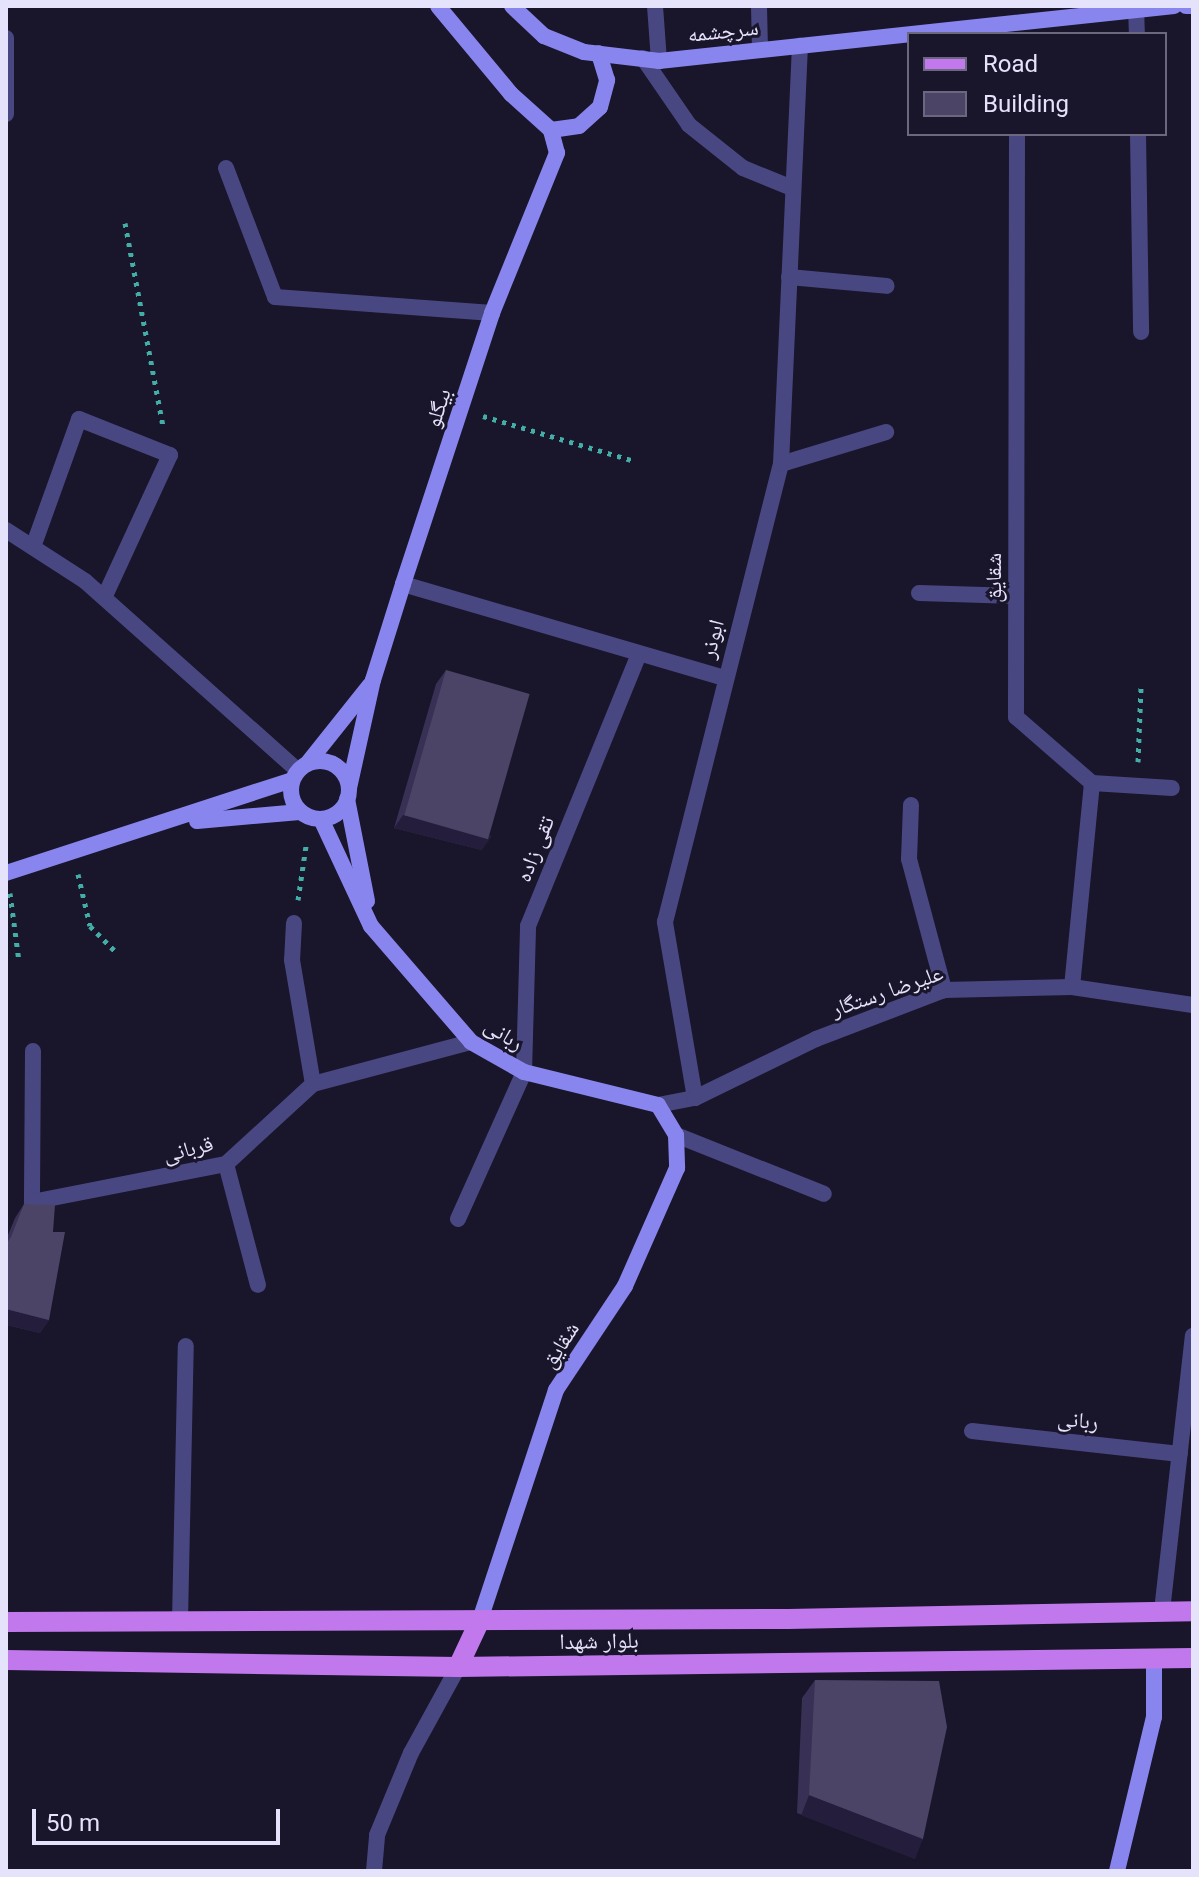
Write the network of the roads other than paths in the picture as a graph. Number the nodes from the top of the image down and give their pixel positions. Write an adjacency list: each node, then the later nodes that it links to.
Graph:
1 (438, 6): 20 (main road)
2 (512, 6): 17 (main road, سرچشمه)
3 (655, 6): 18 (street)
4 (759, 6): 16 (street)
5 (1174, 6): 8 (main road, سرچشمه)
6 (1186, 6): 7 (main road)
7 (1193, 6)
8 (1136, 8): 9 (main road, سرچشمه); 12 (street)
9 (1065, 10): 10 (main road, سرچشمه)
10 (1017, 27): 11 (main road, سرچشمه)
11 (957, 32)
12 (1137, 32)
13 (907, 36): 15 (main road, سرچشمه)
14 (6, 38): 19 (street)
15 (800, 45): 16 (main road, سرچشمه); 24 (street, ابوذر)
16 (760, 49): 18 (main road, سرچشمه)
17 (599, 53): 18 (main road, سرچشمه); 20 (main road)
18 (651, 60): 24 (street)
19 (6, 114)
20 (551, 130): 27 (main road, بیگلو)
21 (1017, 136): 35 (street, شقایق)
22 (1138, 136): 28 (street)
23 (226, 168): 27 (street)
24 (792, 188): 25 (street, ابوذر)
25 (789, 277): 26 (street); 30 (street, ابوذر)
26 (887, 286)
27 (492, 313): 33 (main road, بیگلو)
28 (1141, 332)
29 (886, 432): 30 (street)
30 (781, 464): 38 (street, ابوذر)
31 (6, 530): 32 (street)
32 (33, 547): 36 (street); 36 (street)
33 (403, 584): 37 (street); 39 (main road, بیگلو)
34 (919, 593): 35 (street)
35 (1016, 596): 41 (street, شقایق)
36 (104, 598): 40 (street)
37 (639, 654): 38 (street); 55 (street, تقی زاده)
38 (724, 678): 57 (street, ابوذر)
39 (373, 680): 40 (main road, بیگلو); 43 (main road, بیگلو)
40 (299, 772): 43 (main road); 45 (main road); 46 (main road)
41 (1092, 783): 42 (street); 50 (street)
42 (1172, 788)
43 (348, 794): 45 (main road); 49 (main road)
44 (911, 805): 51 (street)
45 (311, 816): 46 (main road); 49 (main road, ربانی)
46 (167, 822): 47 (main road)
47 (7, 873)
48 (294, 923): 56 (street)
49 (371, 926): 53 (main road, ربانی)
50 (1072, 987): 51 (street, علیرضا رستگار); 52 (street, علیرضا رستگار)
51 (944, 990): 57 (street, علیرضا رستگار)
52 (1193, 1005)
53 (471, 1042): 55 (main road, ربانی); 56 (street, قربانی)
54 (33, 1051): 60 (street, قربانی)
55 (524, 1072): 58 (main road, ربانی); 62 (street)
56 (313, 1084): 60 (street, قربانی)
57 (695, 1098): 58 (street, علیرضا رستگار)
58 (658, 1105): 59 (main road)
59 (676, 1135): 61 (street); 70 (main road, شقایق)
60 (226, 1164): 63 (street)
61 (824, 1194)
62 (458, 1219)
63 (258, 1285)
64 (1193, 1336): 67 (street)
65 (186, 1346): 71 (street)
66 (972, 1431): 67 (street, ربانی)
67 (1180, 1454): 68 (street)
68 (1162, 1611): 69 (main road, بلوار شهدا); 70 (main road, بلوار شهدا)
69 (1193, 1611)
70 (480, 1620): 71 (main road, بلوار شهدا); 76 (main road)
71 (180, 1621): 72 (main road, بلوار شهدا)
72 (6, 1622)
73 (1154, 1658): 74 (main road, بلوار شهدا); 76 (main road, بلوار شهدا); 78 (main road)
74 (1193, 1658)
75 (6, 1660): 76 (main road, بلوار شهدا)
76 (458, 1667): 77 (street)
77 (374, 1871)
78 (1117, 1871)

